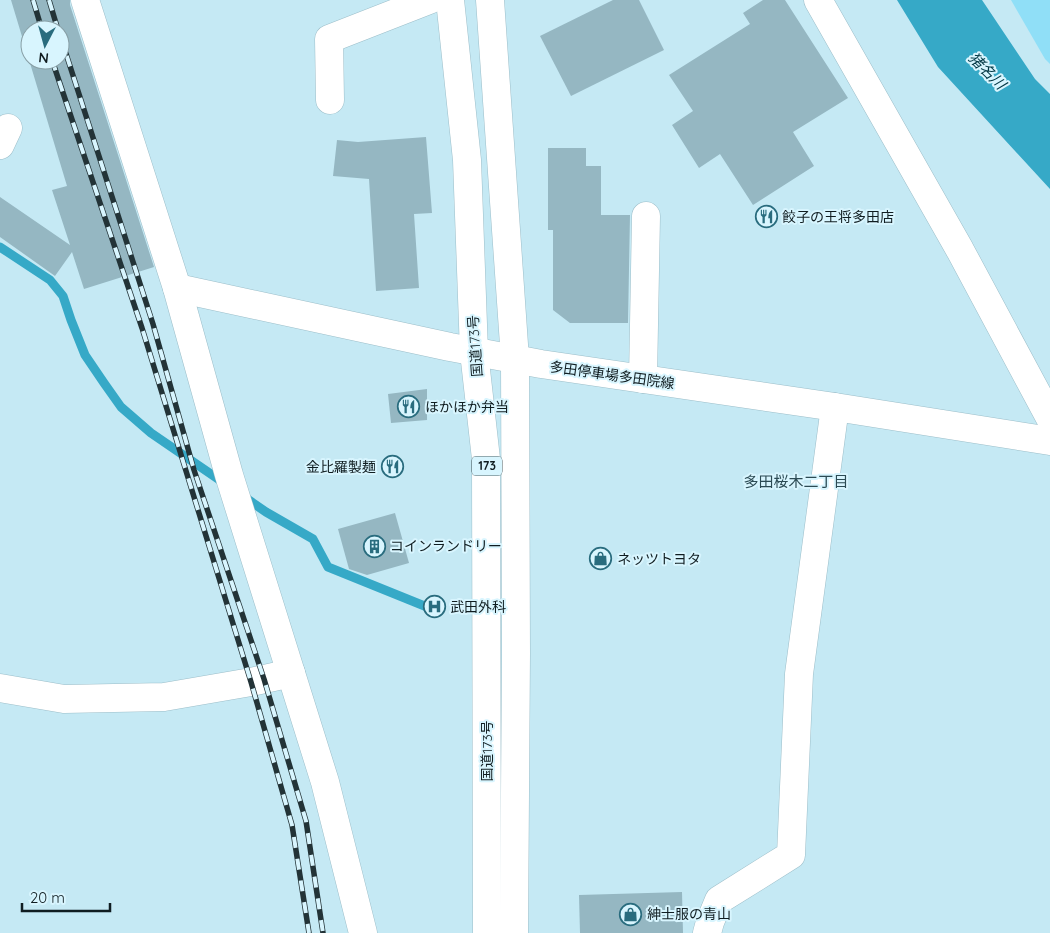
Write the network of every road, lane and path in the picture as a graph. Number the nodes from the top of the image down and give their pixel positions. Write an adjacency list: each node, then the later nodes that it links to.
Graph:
1 (85, 0): 8 (main road)
2 (429, 0): 6 (main road)
3 (450, 0): 9 (main road, 国道173号 / 173)
4 (490, 0): 10 (main road, 国道173号 / 173)
5 (818, 0): 13 (main road)
6 (330, 100)
7 (646, 216): 11 (main road)
8 (177, 288): 9 (main road, 多田停車場多田院線); 15 (main road)
9 (474, 352): 10 (main road, 多田停車場多田院線); 18 (main road, 国道173号 / 173)
10 (515, 359): 11 (main road, 多田停車場多田院線); 19 (main road, 国道173号 / 173)
11 (643, 379): 12 (main road, 多田停車場多田院線)
12 (835, 407): 14 (main road, 多田停車場多田院線); 20 (main road)
13 (1050, 418)
14 (1050, 441)
15 (291, 673): 16 (main road); 17 (main road)
16 (0, 688)
17 (363, 933)
18 (487, 933)
19 (514, 933)
20 (707, 933)

